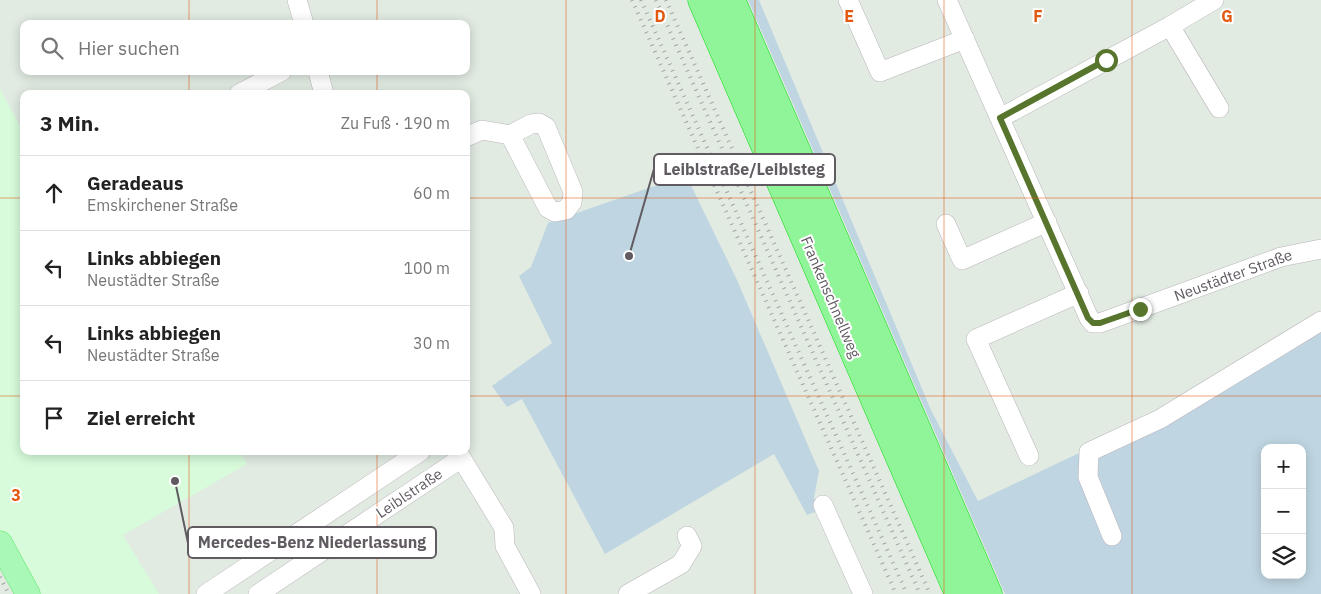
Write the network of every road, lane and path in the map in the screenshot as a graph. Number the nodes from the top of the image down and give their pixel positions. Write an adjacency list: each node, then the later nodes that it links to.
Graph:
1 (297, 0): 7 (street)
2 (702, 0): 36 (highway, Frankenschnellweg)
3 (731, 0): 37 (highway, Frankenschnellweg)
4 (848, 0): 9 (street)
5 (947, 0): 9 (street, Neustädter Straße)
6 (1214, 0): 8 (street)
7 (303, 20)
8 (1170, 26): 14 (street); 15 (street)
9 (965, 39): 15 (street, Neustädter Straße)
10 (275, 75): 12 (street)
11 (319, 75): 13 (street)
12 (246, 90)
13 (323, 90)
14 (1219, 108)
15 (1000, 118): 18 (street, Neustädter Straße)
16 (470, 135): 17 (street)
17 (510, 135)
18 (1047, 222): 19 (street); 21 (street, Neustädter Straße)
19 (946, 224)
20 (1321, 249): 21 (street, Neustädter Straße)
21 (1078, 293): 25 (street)
22 (1321, 321): 28 (street)
23 (415, 455): 30 (street, Leiblstraße)
24 (459, 455): 32 (street, Leiblstraße); 33 (street)
25 (1030, 456)
26 (823, 505): 35 (street)
27 (687, 536): 34 (street)
28 (1112, 536)
29 (0, 543): 31 (main road)
30 (214, 592)
31 (28, 594)
32 (258, 594)
33 (531, 594)
34 (628, 594)
35 (863, 594)
36 (959, 594)
37 (988, 594)

